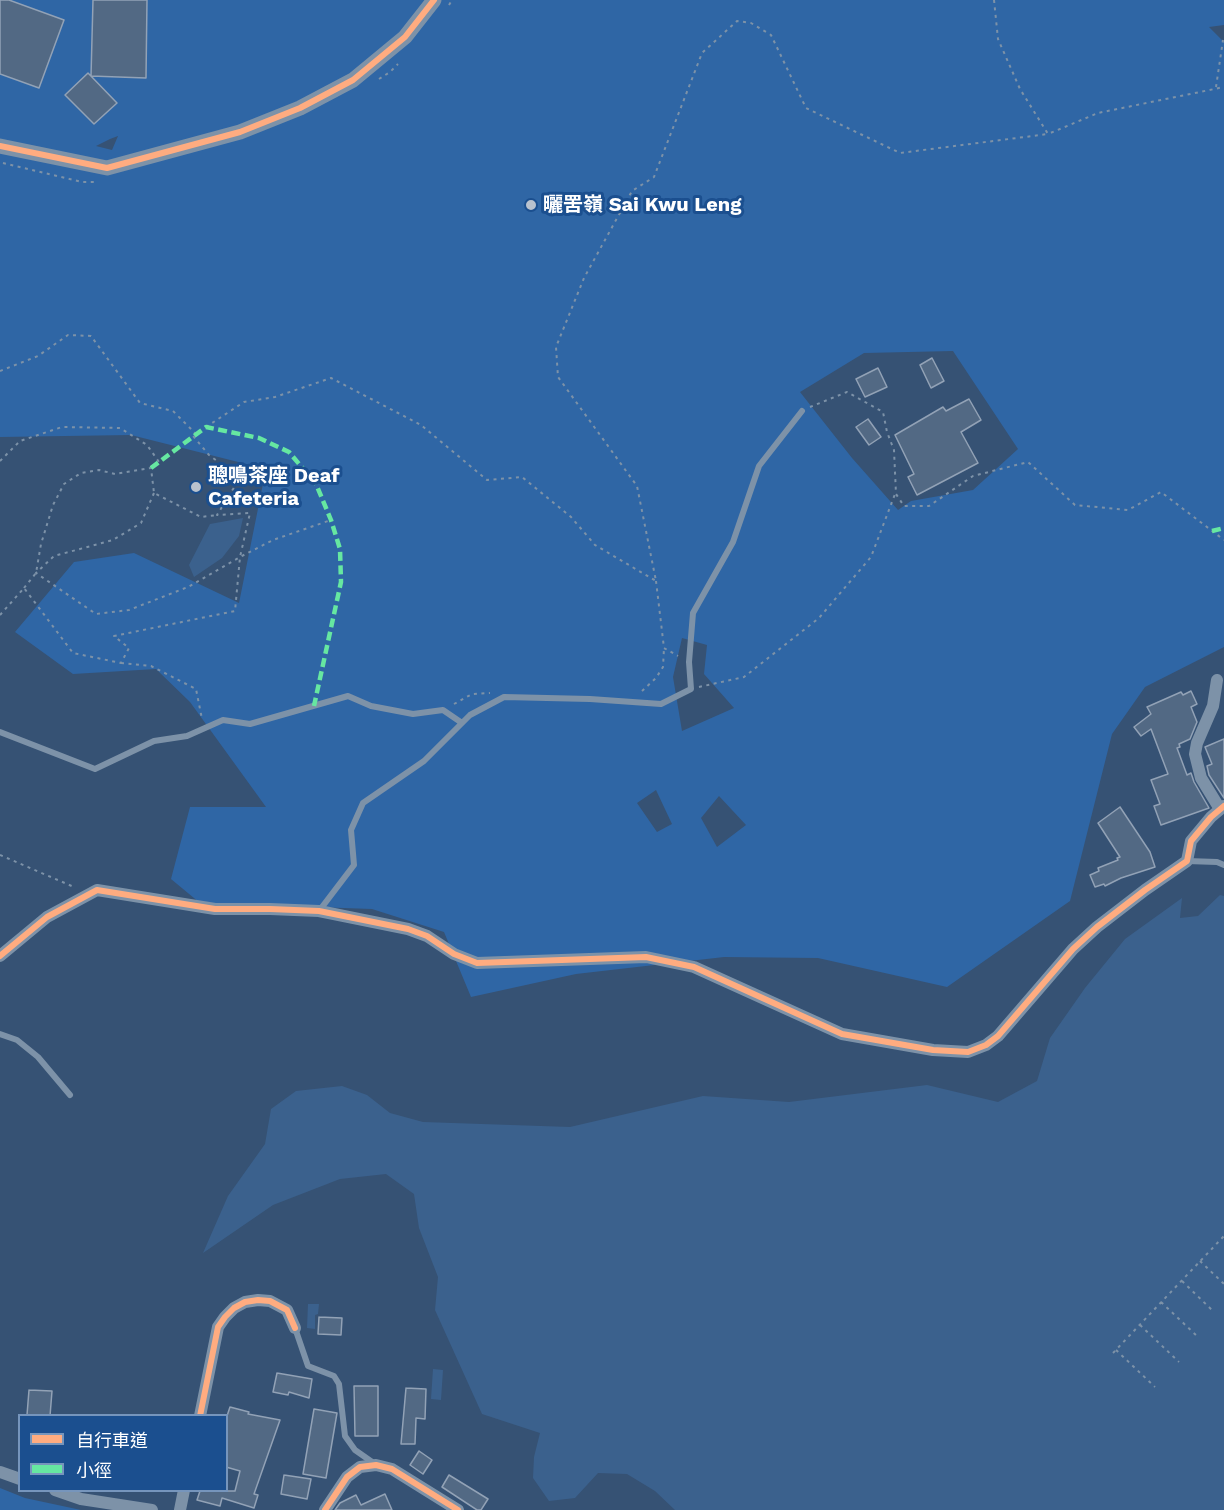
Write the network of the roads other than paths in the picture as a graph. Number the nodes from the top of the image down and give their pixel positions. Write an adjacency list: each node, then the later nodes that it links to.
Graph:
1 (434, 0): 2 (street)
2 (0, 146)
3 (802, 411): 5 (lane)
4 (1217, 680): 7 (street)
5 (462, 723): 6 (lane); 10 (lane)
6 (0, 732)
7 (1222, 807): 8 (street)
8 (1187, 861): 9 (lane); 10 (street)
9 (1224, 865)
10 (319, 911): 11 (street)
11 (0, 956)
12 (0, 1034): 13 (lane)
13 (70, 1095)
14 (296, 1328): 15 (street); 16 (lane)
15 (200, 1414)
16 (376, 1465): 23 (street); 24 (street)
17 (0, 1472): 18 (street)
18 (18, 1478)
19 (58, 1492): 21 (street)
20 (184, 1492): 22 (street)
21 (152, 1510)
22 (180, 1510)
23 (325, 1510)
24 (458, 1510)

